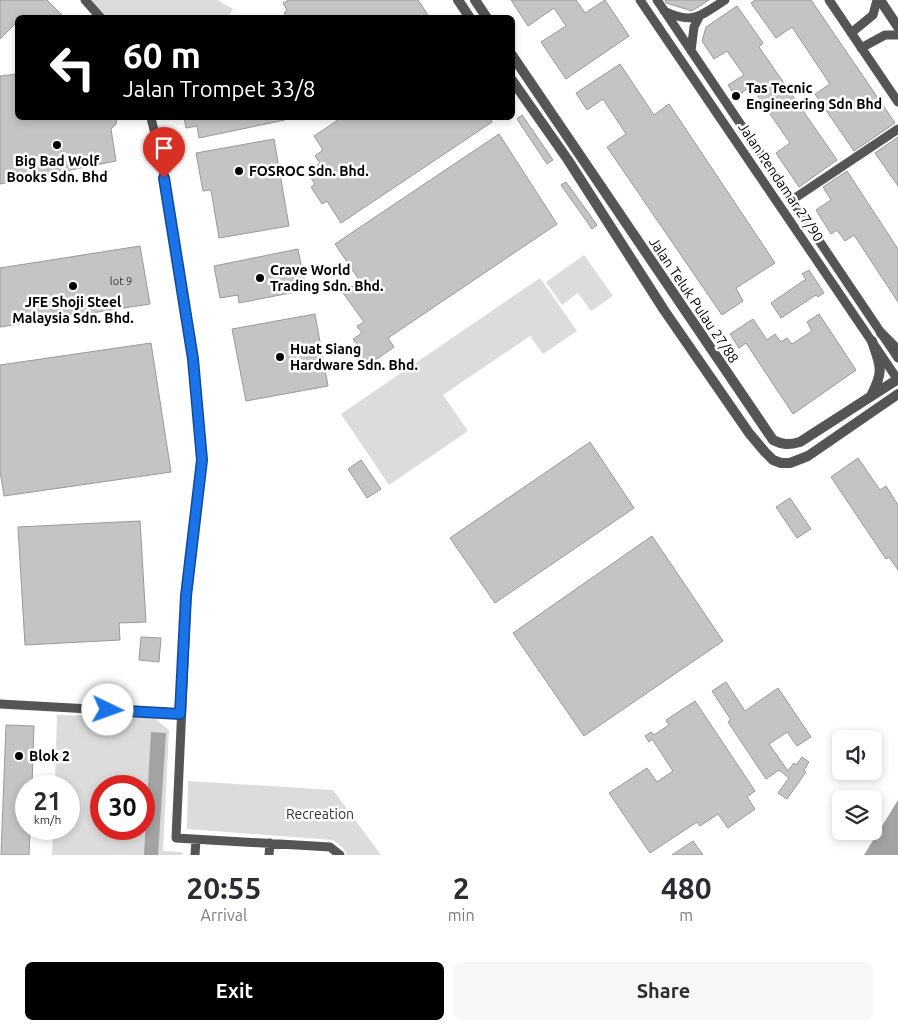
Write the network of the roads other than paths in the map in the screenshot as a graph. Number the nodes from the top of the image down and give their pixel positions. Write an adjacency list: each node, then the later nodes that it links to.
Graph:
1 (85, 0): 10 (street)
2 (458, 0): 11 (street)
3 (475, 0): 12 (street)
4 (640, 0): 26 (street, Jalan Pendamar 27/90)
5 (657, 0): 9 (street, Jalan Pendamar 27/90)
6 (724, 0): 13 (street)
7 (829, 0): 15 (street)
8 (878, 0): 14 (street); 15 (street)
9 (664, 11): 13 (street); 18 (street, Jalan Pendamar 27/90)
10 (98, 15)
11 (468, 15)
12 (485, 15)
13 (699, 17): 18 (street)
14 (898, 27)
15 (851, 33): 17 (street)
16 (898, 35): 17 (street)
17 (861, 48): 21 (street)
18 (692, 52): 24 (street, Jalan Pendamar 27/90)
19 (515, 59): 31 (street, Jalan Teluk Pulau 27/88)
20 (515, 84): 30 (street, Jalan Teluk Pulau 27/88)
21 (898, 102)
22 (152, 120): 33 (street)
23 (898, 129): 24 (street)
24 (792, 200): 25 (street, Jalan Pendamar 27/90)
25 (881, 333): 27 (street); 28 (street, Jalan Pendamar 27/90)
26 (872, 341): 29 (street, Jalan Pendamar 27/90); 31 (street)
27 (898, 350)
28 (898, 358)
29 (898, 379): 31 (street, Jalan Teluk Pulau 27/88)
30 (898, 394)
31 (871, 397)
32 (0, 704): 33 (street)
33 (180, 714): 34 (street)
34 (196, 840): 35 (street); 36 (street)
35 (270, 843): 37 (street); 38 (street)
36 (195, 855)
37 (269, 855)
38 (340, 855)

